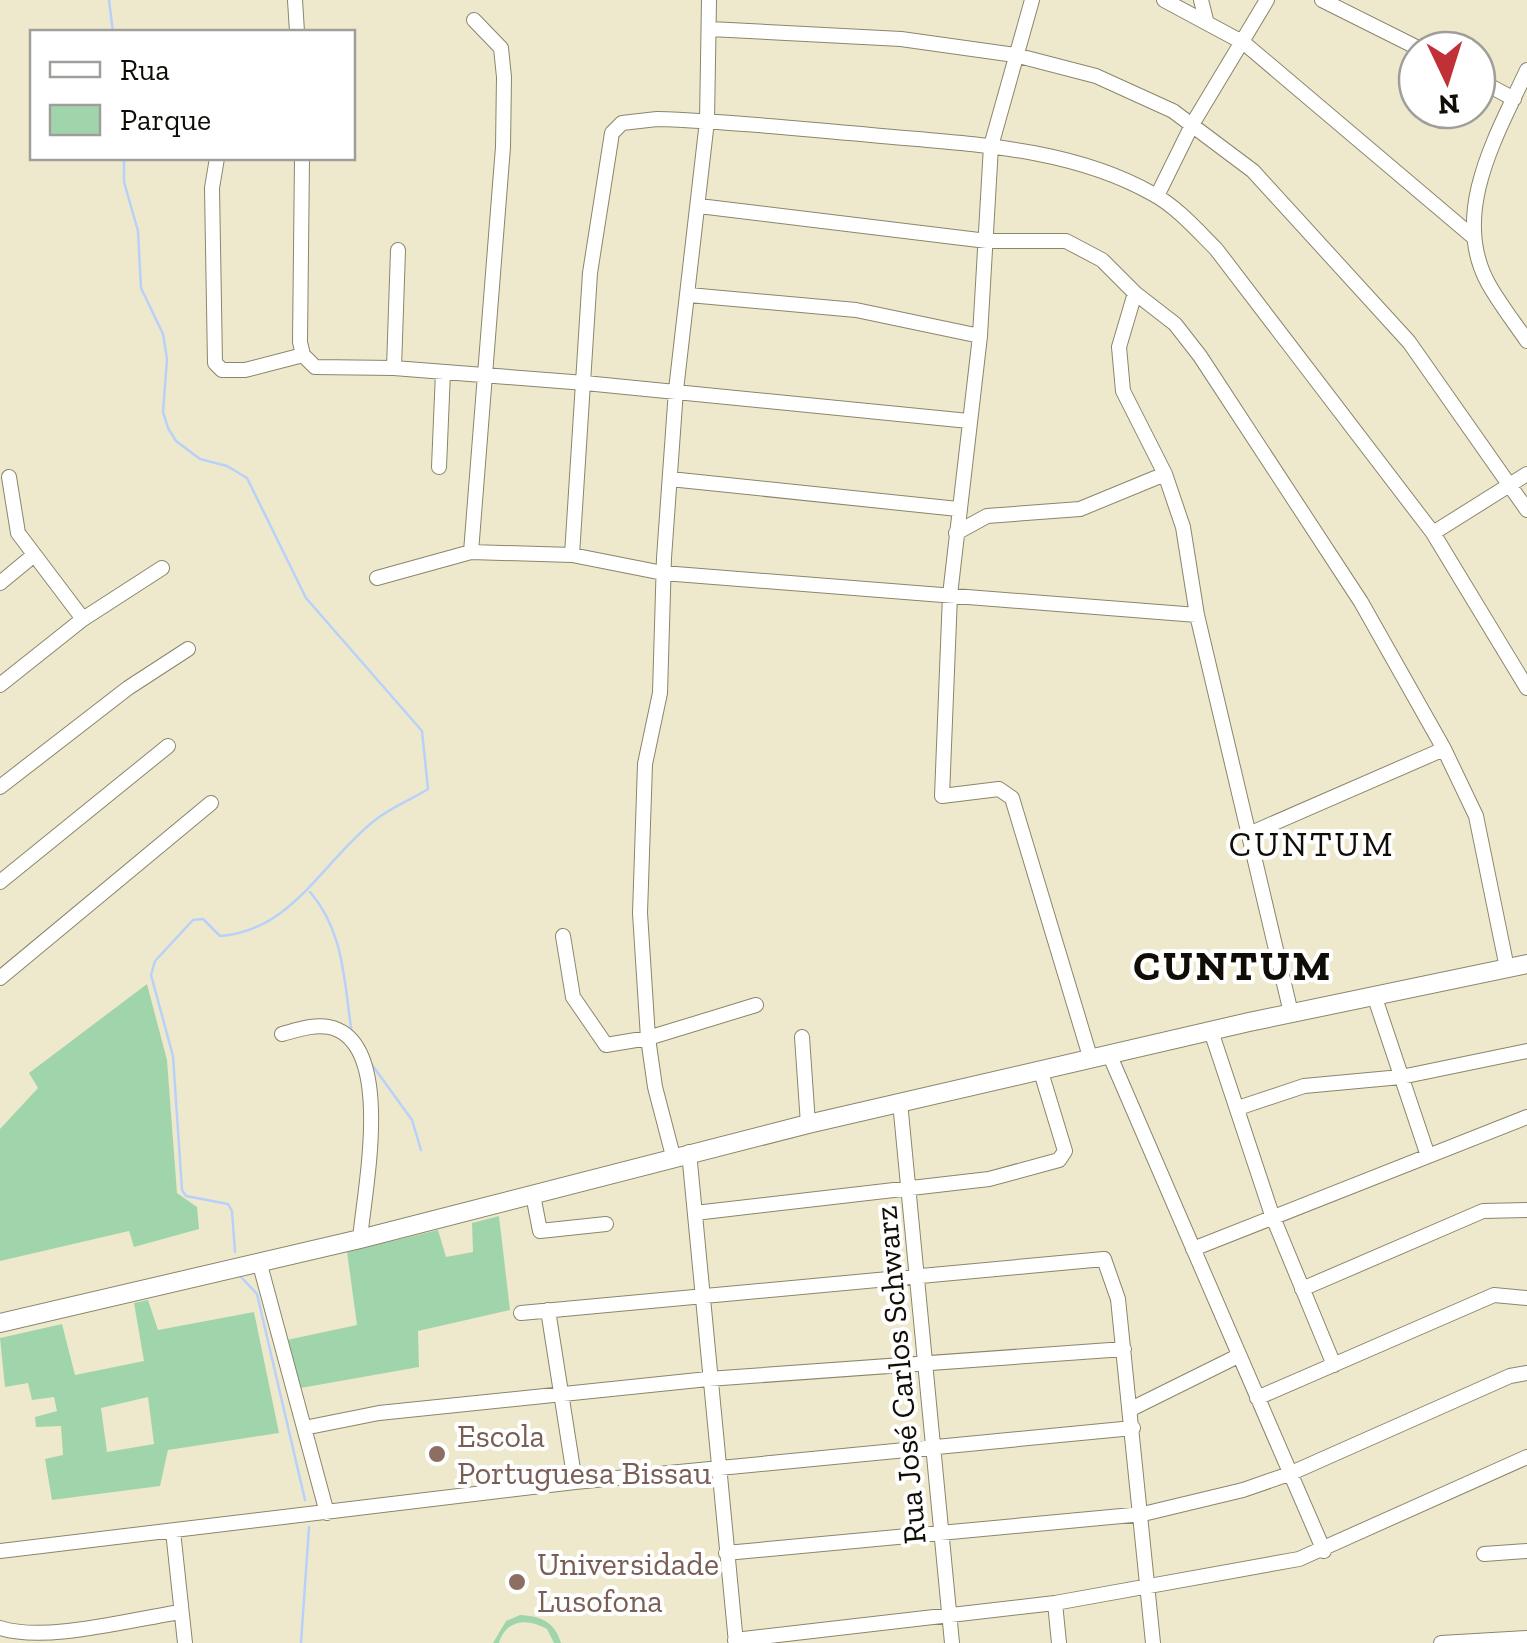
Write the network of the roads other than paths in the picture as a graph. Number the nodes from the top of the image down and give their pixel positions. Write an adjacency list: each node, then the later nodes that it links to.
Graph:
1 (295, 0): 11 (street)
2 (710, 0): 10 (street)
3 (1032, 0): 14 (street)
4 (1164, 0): 9 (street)
5 (1201, 0): 9 (street)
6 (1267, 0): 13 (street)
7 (1322, 0): 12 (street)
8 (474, 20): 35 (street)
9 (1206, 20): 13 (street)
10 (710, 29): 14 (street); 18 (street)
11 (297, 30)
12 (1397, 38)
13 (1244, 43): 19 (street); 25 (street)
14 (1014, 55): 19 (street); 20 (street)
15 (1527, 70): 17 (street)
16 (1497, 90): 17 (street)
17 (1514, 99): 25 (street)
18 (707, 121): 20 (street); 24 (street); 36 (street)
19 (1193, 124): 23 (street); 44 (street)
20 (992, 146): 23 (street); 26 (street)
21 (217, 160): 32 (street)
22 (302, 160): 32 (street)
23 (1157, 196): 48 (street)
24 (699, 206): 26 (street); 29 (street)
25 (1472, 236): 31 (street)
26 (987, 240): 28 (street); 30 (street)
27 (398, 250): 33 (street)
28 (1135, 293): 40 (street); 63 (street)
29 (689, 295): 30 (street); 37 (street)
30 (980, 336): 38 (street)
31 (1527, 341)
32 (303, 356): 33 (street)
33 (394, 368): 34 (street)
34 (443, 372): 35 (street); 39 (street)
35 (485, 375): 36 (street); 49 (street)
36 (585, 382): 37 (street); 51 (street)
37 (676, 390): 38 (street); 43 (street)
38 (969, 421): 45 (street)
39 (439, 466)
40 (1165, 474): 47 (street); 57 (street)
41 (1527, 474): 44 (street)
42 (9, 477): 50 (street)
43 (670, 479): 45 (street); 53 (street)
44 (1511, 484): 46 (street); 48 (street)
45 (958, 509): 47 (street)
46 (1527, 510)
47 (956, 533): 56 (street)
48 (1433, 533): 61 (street)
49 (472, 552): 51 (street); 54 (street)
50 (34, 556): 55 (street); 58 (street)
51 (572, 556): 53 (street)
52 (162, 568): 58 (street)
53 (664, 573): 56 (street); 78 (street)
54 (377, 578)
55 (0, 583)
56 (950, 595): 57 (street); 80 (street)
57 (1197, 614): 66 (street)
58 (83, 619): 60 (street)
59 (188, 649): 64 (street)
60 (0, 685)
61 (1527, 687)
62 (168, 746): 67 (street)
63 (1444, 749): 66 (street); 70 (street)
64 (0, 787)
65 (212, 803): 71 (street)
66 (1249, 834): 74 (street)
67 (0, 882)
68 (563, 936): 78 (street)
69 (1527, 964): 70 (main road)
70 (1508, 968): 72 (main road)
71 (0, 978)
72 (1374, 995): 74 (main road); 82 (street)
73 (756, 1006): 78 (street)
74 (1291, 1013): 75 (main road)
75 (1211, 1031): 80 (main road); 84 (street)
76 (282, 1034): 95 (street)
77 (802, 1037): 86 (street)
78 (648, 1038): 87 (street)
79 (1527, 1052): 82 (street)
80 (1100, 1058): 81 (main road); 96 (street)
81 (1040, 1072): 83 (main road); 89 (street)
82 (1402, 1077): 84 (street); 88 (street)
83 (900, 1102): 86 (main road); 89 (street, Rua José Carlos Schwarz)
84 (1238, 1108): 93 (street)
85 (1527, 1117): 88 (street)
86 (808, 1124): 87 (main road)
87 (681, 1154): 90 (main road); 92 (street)
88 (1427, 1154): 93 (street)
89 (911, 1189): 92 (street); 98 (street, Rua José Carlos Schwarz)
90 (533, 1195): 94 (street); 95 (main road)
91 (1527, 1210): 99 (street)
92 (695, 1214): 100 (street)
93 (1272, 1215): 96 (street); 99 (street)
94 (606, 1224)
95 (360, 1238): 97 (main road)
96 (1193, 1250): 106 (street)
97 (259, 1262): 104 (main road); 114 (street)
98 (920, 1276): 100 (street); 105 (street); 107 (street, Rua José Carlos Schwarz)
99 (1302, 1290): 108 (street)
100 (703, 1294): 102 (street); 110 (street)
101 (1527, 1298): 108 (street)
102 (548, 1310): 103 (street); 111 (street)
103 (521, 1313)
104 (0, 1324)
105 (1124, 1350): 107 (street); 113 (street)
106 (1238, 1356): 112 (street); 113 (street)
107 (924, 1364): 110 (street); 116 (street, Rua José Carlos Schwarz)
108 (1334, 1365): 112 (street)
109 (1527, 1374): 119 (street)
110 (708, 1380): 111 (street); 118 (street)
111 (562, 1396): 114 (street); 120 (street)
112 (1256, 1398): 119 (street)
113 (1130, 1409): 115 (street)
114 (304, 1428): 121 (street)
115 (1133, 1428): 116 (street); 122 (street)
116 (932, 1448): 118 (street); 124 (street, Rua José Carlos Schwarz)
117 (1527, 1457): 126 (street)
118 (716, 1470): 120 (street); 128 (street)
119 (1289, 1474): 122 (street); 126 (street)
120 (575, 1482): 121 (street)
121 (326, 1512): 123 (street)
122 (1143, 1514): 124 (street); 130 (street)
123 (173, 1531): 125 (street); 132 (street)
124 (941, 1533): 128 (street); 133 (street, Rua José Carlos Schwarz)
125 (0, 1551)
126 (1324, 1551): 130 (street)
127 (1527, 1551): 129 (street)
128 (726, 1553): 136 (street)
129 (1484, 1554)
130 (1146, 1589): 131 (street); 140 (street)
131 (1055, 1603): 133 (street); 139 (street)
132 (181, 1612): 134 (street); 137 (street)
133 (949, 1615): 136 (street); 138 (street, Rua José Carlos Schwarz)
134 (0, 1628)
135 (1527, 1638): 141 (street)
136 (736, 1641)
137 (185, 1643)
138 (952, 1643)
139 (1059, 1643)
140 (1152, 1643)
141 (1441, 1643)

